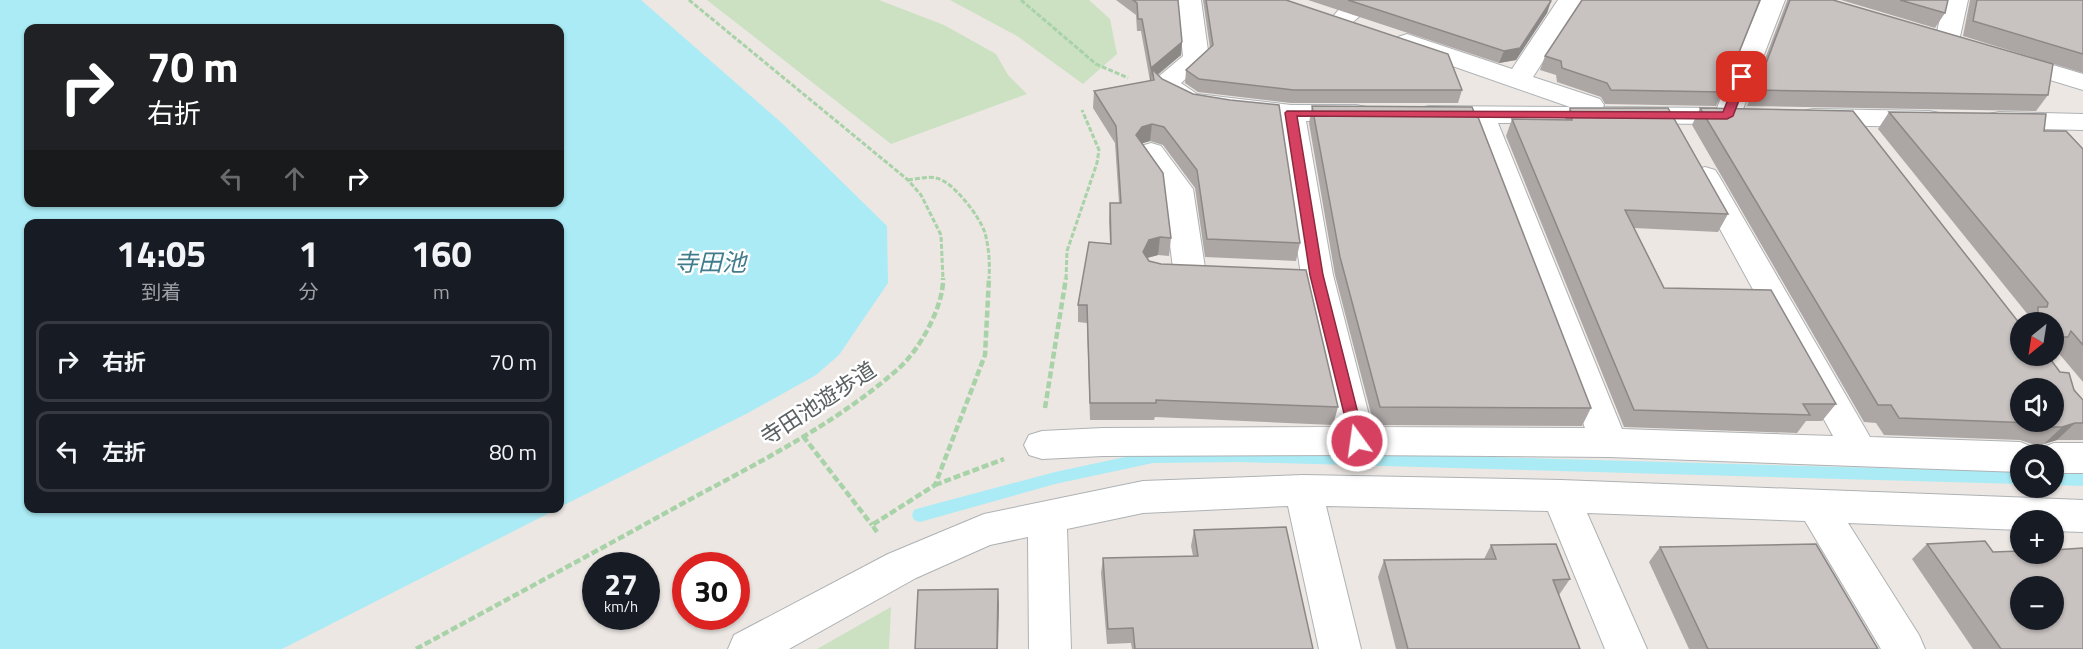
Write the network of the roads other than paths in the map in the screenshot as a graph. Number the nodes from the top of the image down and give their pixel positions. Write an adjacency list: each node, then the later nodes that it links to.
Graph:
1 (1189, 0): 8 (street)
2 (1360, 0): 6 (street)
3 (1570, 0): 6 (street)
4 (1773, 0): 12 (street)
5 (1956, 0): 7 (street)
6 (1518, 80): 10 (street)
7 (2083, 82)
8 (1291, 113): 9 (street); 20 (street)
9 (1481, 114): 10 (street); 21 (street)
10 (1617, 114): 11 (street)
11 (1670, 115): 12 (street); 23 (street)
12 (1727, 116): 13 (street)
13 (1852, 118): 14 (street); 17 (street)
14 (2045, 121): 15 (street); 16 (street)
15 (2083, 122)
16 (2068, 145)
17 (1874, 146)
18 (1151, 152): 19 (street)
19 (1187, 268)
20 (1357, 441): 21 (street); 22 (street)
21 (1609, 443): 23 (street)
22 (1054, 444)
23 (1860, 452): 24 (street)
24 (2010, 456)
25 (2064, 458): 26 (street)
26 (2083, 458)
27 (1303, 490): 28 (street); 30 (street); 34 (street)
28 (1561, 496): 29 (street); 35 (street)
29 (1816, 505): 31 (street); 36 (street)
30 (1047, 516): 32 (street); 33 (street)
31 (2083, 516)
32 (749, 649)
33 (1050, 649)
34 (1340, 649)
35 (1626, 649)
36 (1904, 649)

